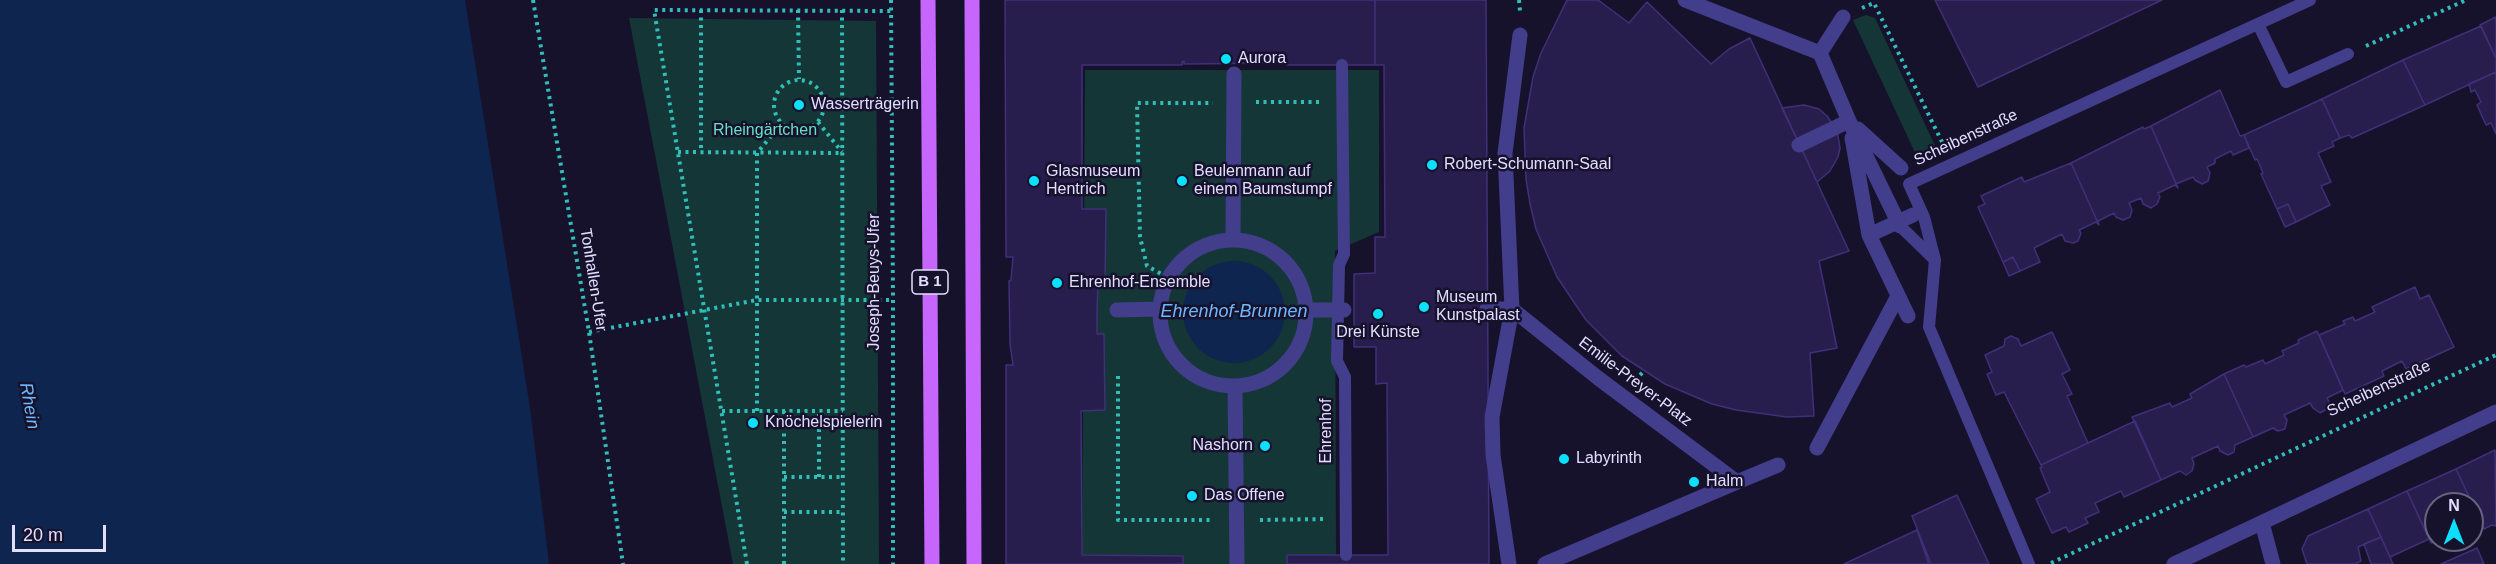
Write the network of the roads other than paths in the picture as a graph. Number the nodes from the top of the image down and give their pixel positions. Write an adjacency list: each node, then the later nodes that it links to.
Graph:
1 (928, 0): 38 (main road, B 1)
2 (972, 0): 39 (main road)
3 (1685, 0): 8 (street)
4 (2310, 0): 6 (lane, Scheibenstraße)
5 (1843, 17): 8 (street)
6 (2258, 24): 9 (lane); 17 (lane, Scheibenstraße)
7 (1520, 35): 25 (street)
8 (1820, 52): 12 (street)
9 (2348, 54)
10 (1342, 65): 28 (lane, Ehrenhof)
11 (1234, 74): 20 (street)
12 (1849, 121): 13 (street); 14 (street); 15 (street); 16 (street)
13 (1799, 145)
14 (1898, 166): 15 (street); 17 (lane)
15 (1876, 174): 16 (street); 18 (street)
16 (1859, 182): 19 (street)
17 (1909, 184): 18 (lane, Scheibenstraße)
18 (1908, 219): 19 (street); 21 (lane); 21 (lane, Scheibenstraße)
19 (1869, 236): 22 (street)
20 (1233, 239): 23 (street); 27 (street)
21 (1935, 260): 30 (lane, Scheibenstraße)
22 (1898, 296): 29 (street); 33 (street)
23 (1159, 309): 26 (street); 31 (street)
24 (1487, 309): 25 (street)
25 (1512, 309): 35 (street, Emilie-Preyer-Platz); 41 (street)
26 (1118, 310)
27 (1306, 310): 28 (street); 31 (street)
28 (1341, 310): 37 (lane, Ehrenhof)
29 (1908, 316): 30 (lane)
30 (1929, 327): 43 (lane, Scheibenstraße)
31 (1235, 386): 40 (street)
32 (2496, 412): 36 (street)
33 (1816, 448)
34 (1778, 465): 35 (street)
35 (1737, 482): 42 (street)
36 (2262, 523): 44 (street); 45 (street)
37 (1346, 555)
38 (932, 564)
39 (974, 564)
40 (1237, 564)
41 (1509, 564)
42 (1545, 564)
43 (2029, 564)
44 (2174, 564)
45 (2272, 564)

